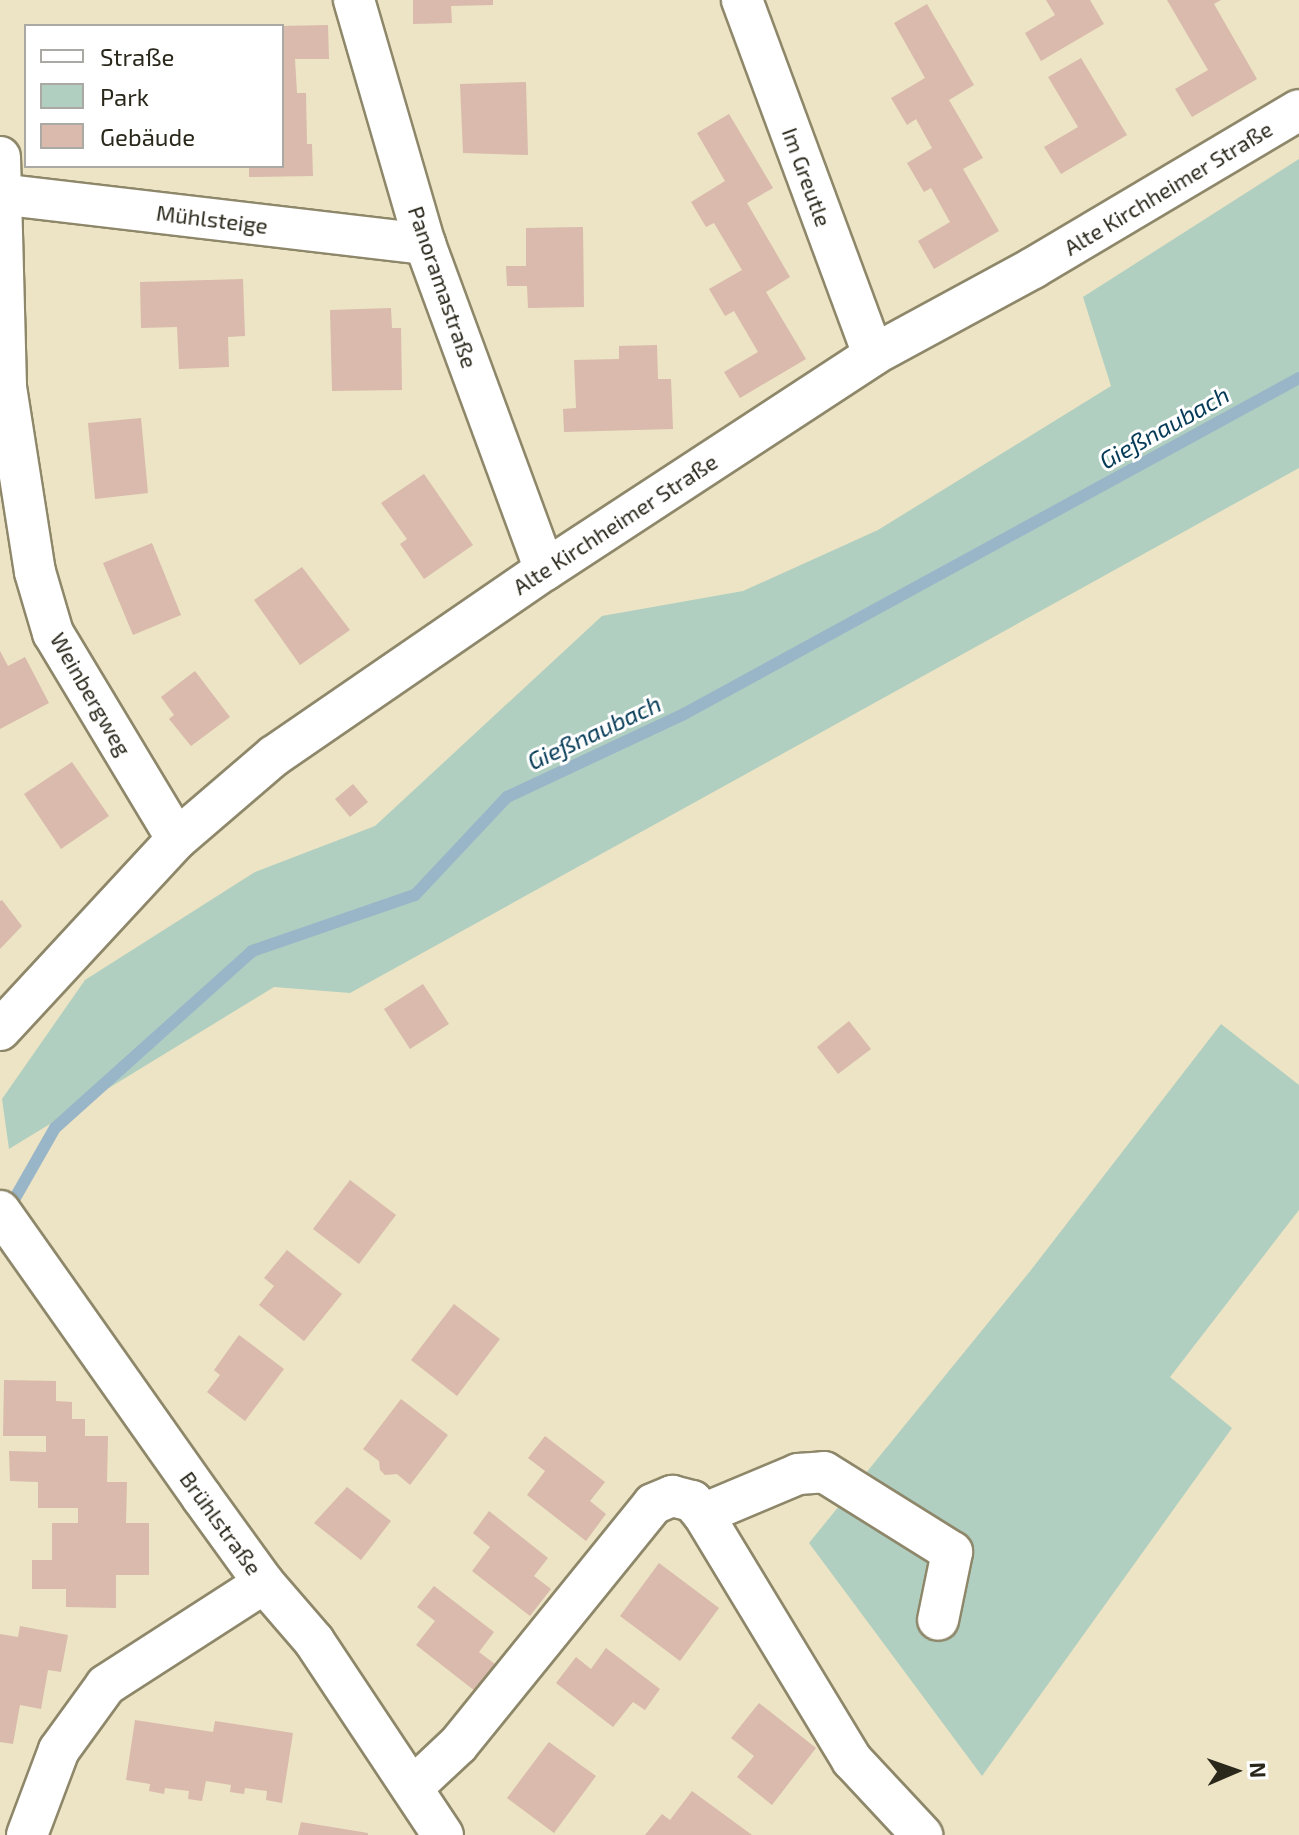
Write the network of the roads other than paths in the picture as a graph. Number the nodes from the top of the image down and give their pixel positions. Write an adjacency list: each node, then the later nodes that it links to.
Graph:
1 (354, 0): 5 (street, Panoramastraße)
2 (742, 0): 6 (street, Im Greutle)
3 (1299, 110): 6 (street, Alte Kirchheimer Straße)
4 (1, 182): 5 (street, Mühlsteige); 8 (street, Weinbergweg)
5 (425, 244): 7 (street, Panoramastraße)
6 (873, 355): 7 (street, Alte Kirchheimer Straße)
7 (545, 570): 8 (street, Alte Kirchheimer Straße)
8 (177, 839): 9 (street, Alte Kirchheimer Straße)
9 (0, 1030)
10 (10, 1225): 12 (street, Brühlstraße)
11 (703, 1514): 13 (street); 14 (street); 17 (street)
12 (264, 1583): 14 (street, Brühlstraße); 15 (street)
13 (938, 1620)
14 (412, 1788): 16 (street, Brühlstraße)
15 (27, 1835)
16 (443, 1835)
17 (922, 1835)

